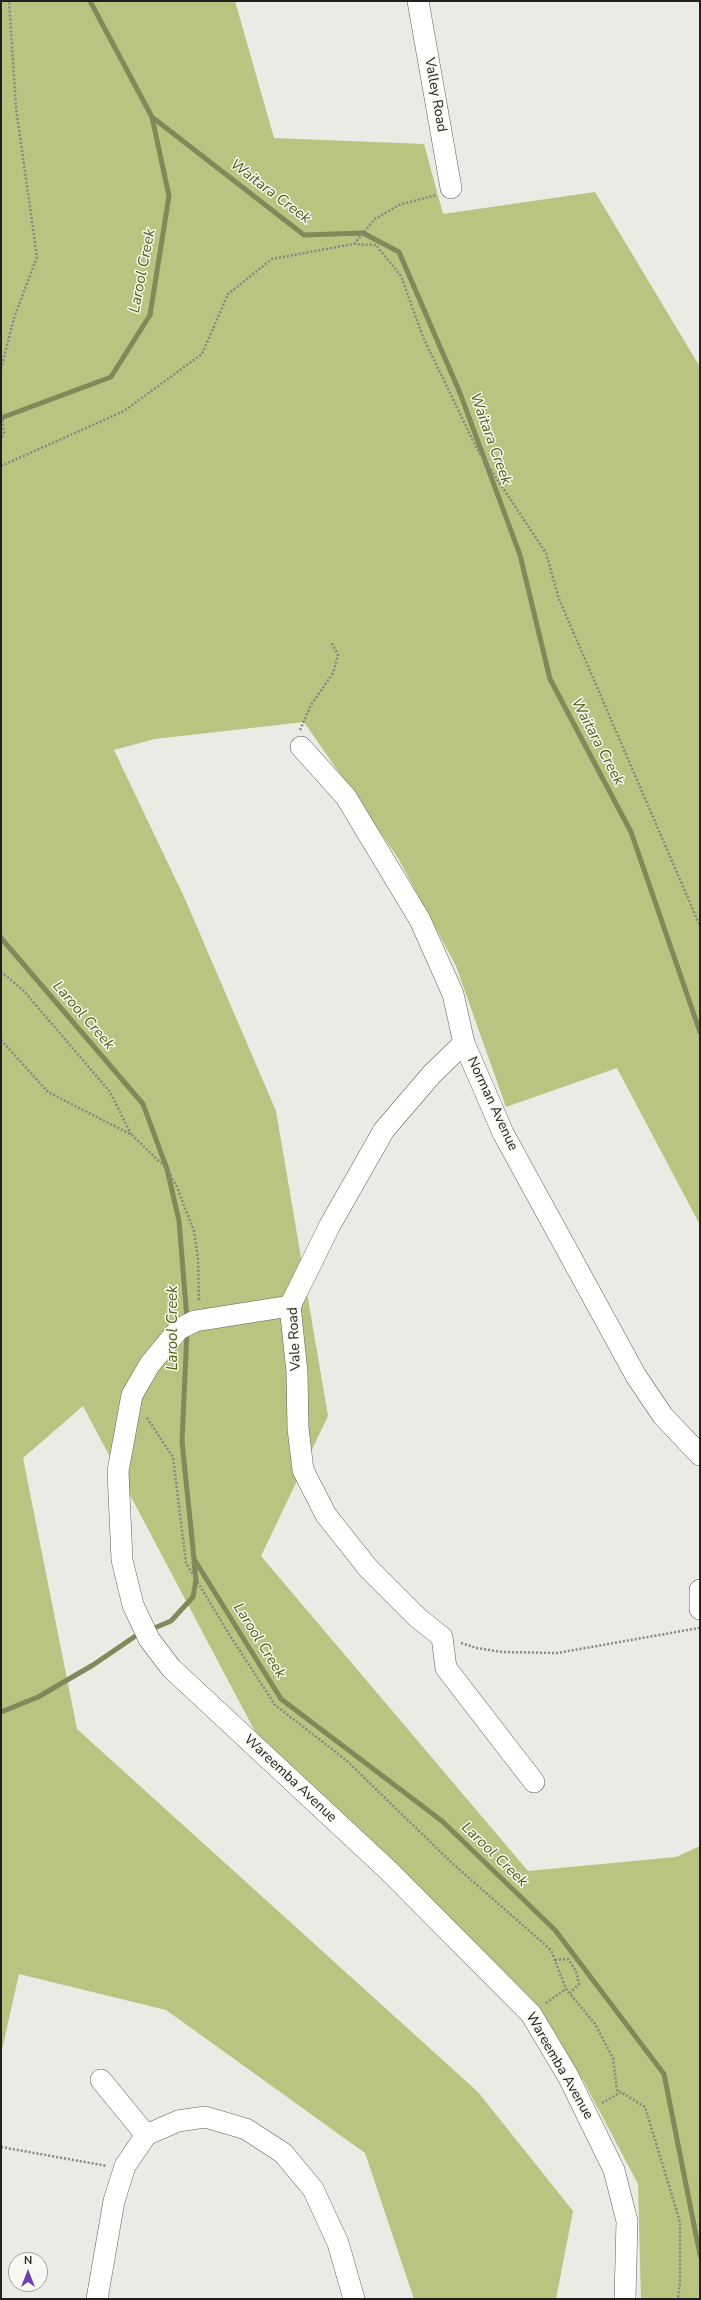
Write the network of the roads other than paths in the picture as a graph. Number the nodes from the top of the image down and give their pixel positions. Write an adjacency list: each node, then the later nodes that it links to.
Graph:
1 (418, 1): 2 (street, Valley Road)
2 (451, 188)
3 (301, 747): 4 (street, Norman Avenue)
4 (464, 1042): 5 (street, Vale Road); 6 (street, Norman Avenue)
5 (290, 1306): 9 (street, Vale Road); 14 (street, Wareemba Avenue)
6 (700, 1455)
7 (700, 1590): 8 (street)
8 (700, 1610)
9 (534, 1782)
10 (102, 2080): 11 (street)
11 (146, 2135): 12 (street); 13 (street)
12 (97, 2299)
13 (354, 2299)
14 (625, 2299)

